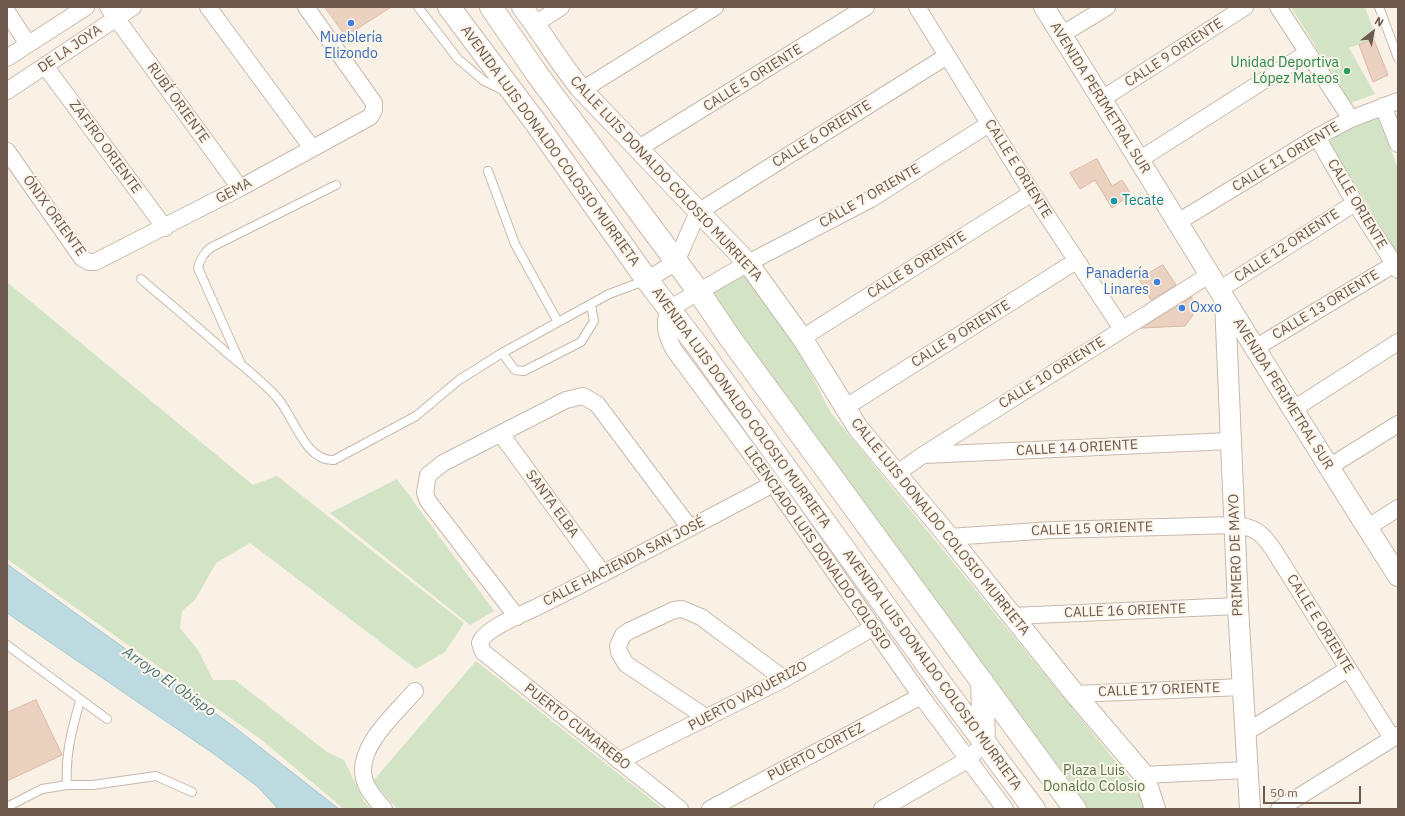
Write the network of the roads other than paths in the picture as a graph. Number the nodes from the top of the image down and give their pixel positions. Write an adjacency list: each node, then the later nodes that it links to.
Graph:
1 (86, 7): 22 (street, DE LA JOYA)
2 (133, 7): 19 (street, DE LA JOYA)
3 (208, 7): 37 (street)
4 (306, 7): 37 (street, GEMA)
5 (418, 7): 30 (lane)
6 (449, 7): 30 (main road, AVENIDA LUIS DONALDO COLOSIO MURRIETA)
7 (491, 7): 51 (main road)
8 (522, 7): 20 (street, CALLE LUIS DONALDO COLOSIO MURRIETA)
9 (561, 7): 20 (street)
10 (715, 7): 28 (street)
11 (866, 7): 38 (street, CALLE 5 ORIENTE)
12 (916, 7): 24 (street, CALLE E ORIENTE)
13 (1044, 7): 21 (street, AVENIDA PERIMETRAL SUR)
14 (1107, 7): 21 (street)
15 (1245, 7): 31 (street, CALLE 9 ORIENTE)
16 (1278, 7): 23 (street)
17 (1379, 7): 26 (lane)
18 (7, 12): 22 (street)
19 (112, 12): 27 (street, DE LA JOYA); 43 (street, RUBÍ ORIENTE)
20 (535, 24): 28 (street, CALLE LUIS DONALDO COLOSIO MURRIETA)
21 (1061, 35): 31 (street, AVENIDA PERIMETRAL SUR)
22 (28, 44): 25 (street, DE LA JOYA)
23 (1307, 53): 33 (street); 40 (street)
24 (947, 56): 34 (street, CALLE E ORIENTE); 46 (street, CALLE 6 ORIENTE)
25 (7, 58)
26 (1398, 58)
27 (45, 66): 29 (street, DE LA JOYA); 48 (street, ZAFIRO ORIENTE)
28 (582, 90): 38 (street, CALLE LUIS DONALDO COLOSIO MURRIETA)
29 (7, 91)
30 (515, 96): 55 (main road, AVENIDA LUIS DONALDO COLOSIO MURRIETA)
31 (1102, 99): 40 (street, AVENIDA PERIMETRAL SUR)
32 (1391, 104): 33 (street, CALLE 11 ORIENTE); 36 (street)
33 (1351, 119): 35 (street, CALLE 11 ORIENTE)
34 (989, 124): 44 (street, CALLE E ORIENTE); 52 (street, CALLE 7 ORIENTE)
35 (1317, 137): 45 (street, CALLE ORIENTE); 47 (street, CALLE 11 ORIENTE)
36 (1398, 144)
37 (312, 148): 43 (street, GEMA)
38 (639, 148): 46 (street, CALLE LUIS DONALDO COLOSIO MURRIETA)
39 (7, 151): 50 (street, ÓNIX ORIENTE)
40 (1139, 160): 47 (street, AVENIDA PERIMETRAL SUR)
41 (488, 171): 60 (lane)
42 (336, 185): 66 (lane)
43 (240, 188): 48 (street, GEMA)
44 (1032, 193): 49 (street, CALLE E ORIENTE); 62 (street, CALLE 8 ORIENTE)
45 (1355, 203): 53 (street, CALLE ORIENTE); 56 (street, CALLE 12 ORIENTE)
46 (698, 212): 51 (street); 52 (street, CALLE LUIS DONALDO COLOSIO MURRIETA)
47 (1178, 222): 56 (street, AVENIDA PERIMETRAL SUR)
48 (165, 228): 50 (street, GEMA)
49 (1076, 261): 61 (street, CALLE E ORIENTE); 67 (street, CALLE 9 ORIENTE)
50 (88, 262)
51 (676, 262): 55 (street); 57 (main road)
52 (748, 263): 57 (street, CALLE 7 ORIENTE); 62 (street, CALLE LUIS DONALDO COLOSIO MURRIETA)
53 (1397, 265): 64 (street, CALLE 13 ORIENTE)
54 (141, 279): 66 (lane)
55 (647, 280): 58 (lane); 59 (main road, AVENIDA LUIS DONALDO COLOSIO MURRIETA)
56 (1218, 288): 61 (street, CALLE 10 ORIENTE); 64 (street, AVENIDA PERIMETRAL SUR); 71 (street, PRIMERO DE MAYO)
57 (699, 292): 59 (street); 90 (main road)
58 (591, 304): 60 (lane); 65 (lane)
59 (669, 309): 75 (street, LICENCIADO LUIS DONALDO COLOSIO); 93 (main road, AVENIDA LUIS DONALDO COLOSIO MURRIETA)
60 (558, 322): 65 (lane)
61 (1122, 329): 72 (street, CALLE 10 ORIENTE)
62 (802, 338): 67 (street, CALLE LUIS DONALDO COLOSIO MURRIETA)
63 (1398, 342): 68 (street)
64 (1255, 348): 68 (street, AVENIDA PERIMETRAL SUR)
65 (502, 353): 66 (lane)
66 (241, 364)
67 (846, 407): 74 (street, CALLE LUIS DONALDO COLOSIO MURRIETA)
68 (1292, 410): 73 (street, AVENIDA PERIMETRAL SUR)
69 (1398, 424): 73 (street)
70 (501, 434): 78 (street); 81 (street, SANTA ELBA); 85 (street)
71 (1230, 441): 72 (street, CALLE 14 ORIENTE); 77 (street, PRIMERO DE MAYO)
72 (923, 455): 74 (street, CALLE 10 ORIENTE)
73 (1329, 467): 79 (street, AVENIDA PERIMETRAL SUR)
74 (896, 474): 80 (street, CALLE LUIS DONALDO COLOSIO MURRIETA)
75 (773, 484): 78 (street, CALLE HACIENDA SAN JOSÉ); 86 (street, LICENCIADO LUIS DONALDO COLOSIO)
76 (1398, 508): 79 (street)
77 (1235, 525): 80 (street, CALLE 15 ORIENTE); 83 (street, PRIMERO DE MAYO); 89 (street, CALLE E ORIENTE)
78 (690, 528): 81 (street, CALLE HACIENDA SAN JOSÉ)
79 (1367, 528): 82 (street, AVENIDA PERIMETRAL SUR)
80 (949, 537): 84 (street, CALLE LUIS DONALDO COLOSIO MURRIETA)
81 (603, 574): 85 (street, CALLE HACIENDA SAN JOSÉ)
82 (1398, 576)
83 (1238, 606): 84 (street, CALLE 16 ORIENTE); 92 (street, PRIMERO DE MAYO)
84 (1012, 616): 95 (street, CALLE LUIS DONALDO COLOSIO MURRIETA)
85 (517, 617): 87 (street, CALLE HACIENDA SAN JOSÉ)
86 (874, 627): 91 (street, PUERTO VAQUERIZO); 96 (street, LICENCIADO LUIS DONALDO COLOSIO)
87 (480, 643): 105 (street, PUERTO CUMAREBO)
88 (7, 645): 97 (lane)
89 (1348, 669): 101 (street); 103 (street, CALLE E ORIENTE)
90 (978, 675): 93 (main road); 100 (main road); 102 (main road)
91 (784, 679): 98 (street, PUERTO VAQUERIZO); 98 (street)
92 (1243, 687): 95 (street, CALLE 17 ORIENTE); 101 (street, PRIMERO DE MAYO)
93 (944, 688): 102 (main road, AVENIDA LUIS DONALDO COLOSIO MURRIETA)
94 (415, 691): 111 (street)
95 (1075, 694): 107 (street, CALLE LUIS DONALDO COLOSIO MURRIETA)
96 (921, 696): 104 (street, LICENCIADO LUIS DONALDO COLOSIO); 113 (street, PUERTO CORTEZ)
97 (80, 701): 99 (lane); 108 (lane)
98 (707, 718): 105 (street, PUERTO VAQUERIZO)
99 (107, 719)
100 (1012, 722): 102 (main road); 117 (main road)
101 (1245, 733): 106 (street, PRIMERO DE MAYO)
102 (982, 735): 104 (street); 116 (main road, AVENIDA LUIS DONALDO COLOSIO MURRIETA)
103 (1395, 736): 120 (street)
104 (969, 759): 114 (street); 115 (street, LICENCIADO LUIS DONALDO COLOSIO)
105 (619, 761): 112 (street, PUERTO CUMAREBO)
106 (1247, 770): 107 (street); 119 (street, PRIMERO DE MAYO)
107 (1144, 775): 118 (street, CALLE LUIS DONALDO COLOSIO MURRIETA)
108 (67, 785): 109 (lane); 110 (lane)
109 (192, 792)
110 (7, 807)
111 (384, 809)
112 (680, 809)
113 (710, 809)
114 (882, 809)
115 (1005, 809)
116 (1034, 809)
117 (1075, 809)
118 (1155, 809)
119 (1250, 809)
120 (1279, 809)

